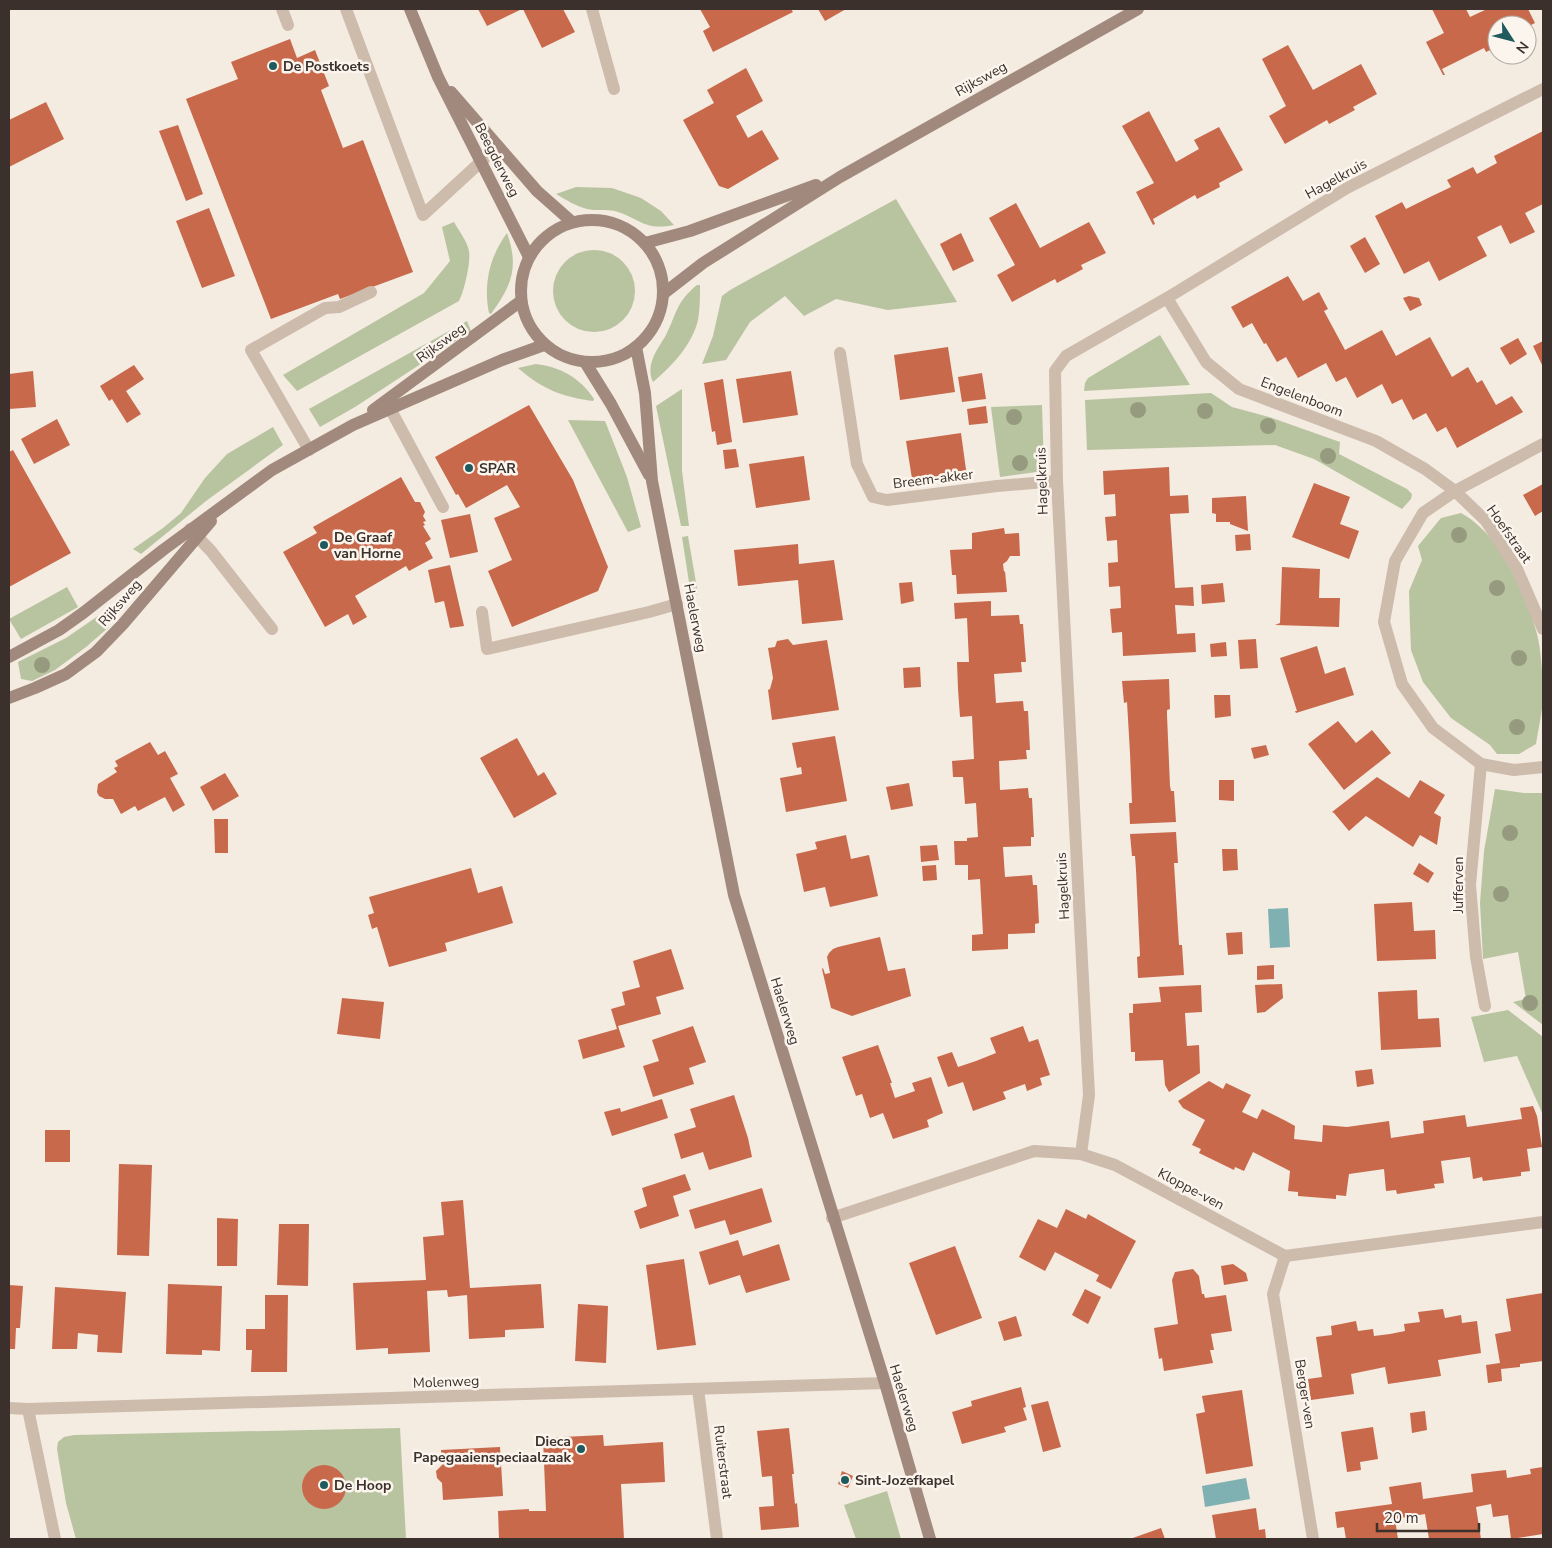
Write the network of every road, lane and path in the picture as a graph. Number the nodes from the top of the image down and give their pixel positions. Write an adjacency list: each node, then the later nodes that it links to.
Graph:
1 (282, 9): 6 (street)
2 (346, 9): 11 (street)
3 (410, 9): 7 (main road, Beegderweg)
4 (592, 9): 8 (street)
5 (1138, 9): 12 (main road, Rijksweg)
6 (288, 25)
7 (438, 77): 10 (main road, Beegderweg); 11 (main road, Beegderweg)
8 (614, 89)
9 (1543, 90): 18 (street, Hagelkruis)
10 (498, 146): 11 (street); 13 (main road, Beegderweg)
11 (480, 160): 15 (main road, Beegderweg)
12 (840, 177): 14 (main road, Rijksweg); 17 (main road, Rijksweg)
13 (572, 222): 14 (main road); 15 (main road)
14 (645, 243): 17 (main road)
15 (529, 256): 19 (main road)
16 (371, 292): 26 (street)
17 (663, 294): 21 (main road)
18 (1167, 298): 28 (street, Hagelkruis); 29 (street, Engelenboom)
19 (521, 301): 20 (main road); 24 (main road, Rijksweg)
20 (544, 345): 23 (main road); 24 (main road, Rijksweg)
21 (636, 347): 23 (main road); 27 (main road, Haelerweg)
22 (840, 353): 28 (street, Breem-akker)
23 (585, 362): 27 (main road, Haelerweg)
24 (388, 405): 26 (main road, Rijksweg); 30 (street)
25 (1543, 444): 29 (street)
26 (309, 450): 31 (main road, Rijksweg)
27 (652, 481): 32 (main road, Haelerweg)
28 (1057, 481): 41 (street, Hagelkruis)
29 (1455, 491): 34 (street, Hoefstraat); 38 (street)
30 (443, 508)
31 (193, 533): 35 (street); 36 (main road, Rijksweg); 37 (main road, Rijksweg)
32 (677, 604): 33 (street); 42 (main road, Haelerweg)
33 (482, 612)
34 (1543, 628)
35 (272, 629)
36 (9, 657)
37 (9, 698)
38 (1481, 764): 39 (street); 40 (street, Jufferven)
39 (1543, 765)
40 (1486, 1006)
41 (1081, 1154): 42 (street, Kloppe-ven); 44 (street, Kloppe-ven)
42 (832, 1218): 45 (main road, Haelerweg)
43 (1543, 1222): 44 (street)
44 (1285, 1256): 52 (street, Berger-ven)
45 (885, 1383): 46 (street, Molenweg); 51 (main road, Haelerweg)
46 (698, 1390): 48 (street, Molenweg); 50 (street, Ruiterstraat)
47 (9, 1408): 48 (street, Molenweg)
48 (28, 1409): 49 (street)
49 (55, 1539)
50 (717, 1539)
51 (930, 1539)
52 (1313, 1539)

